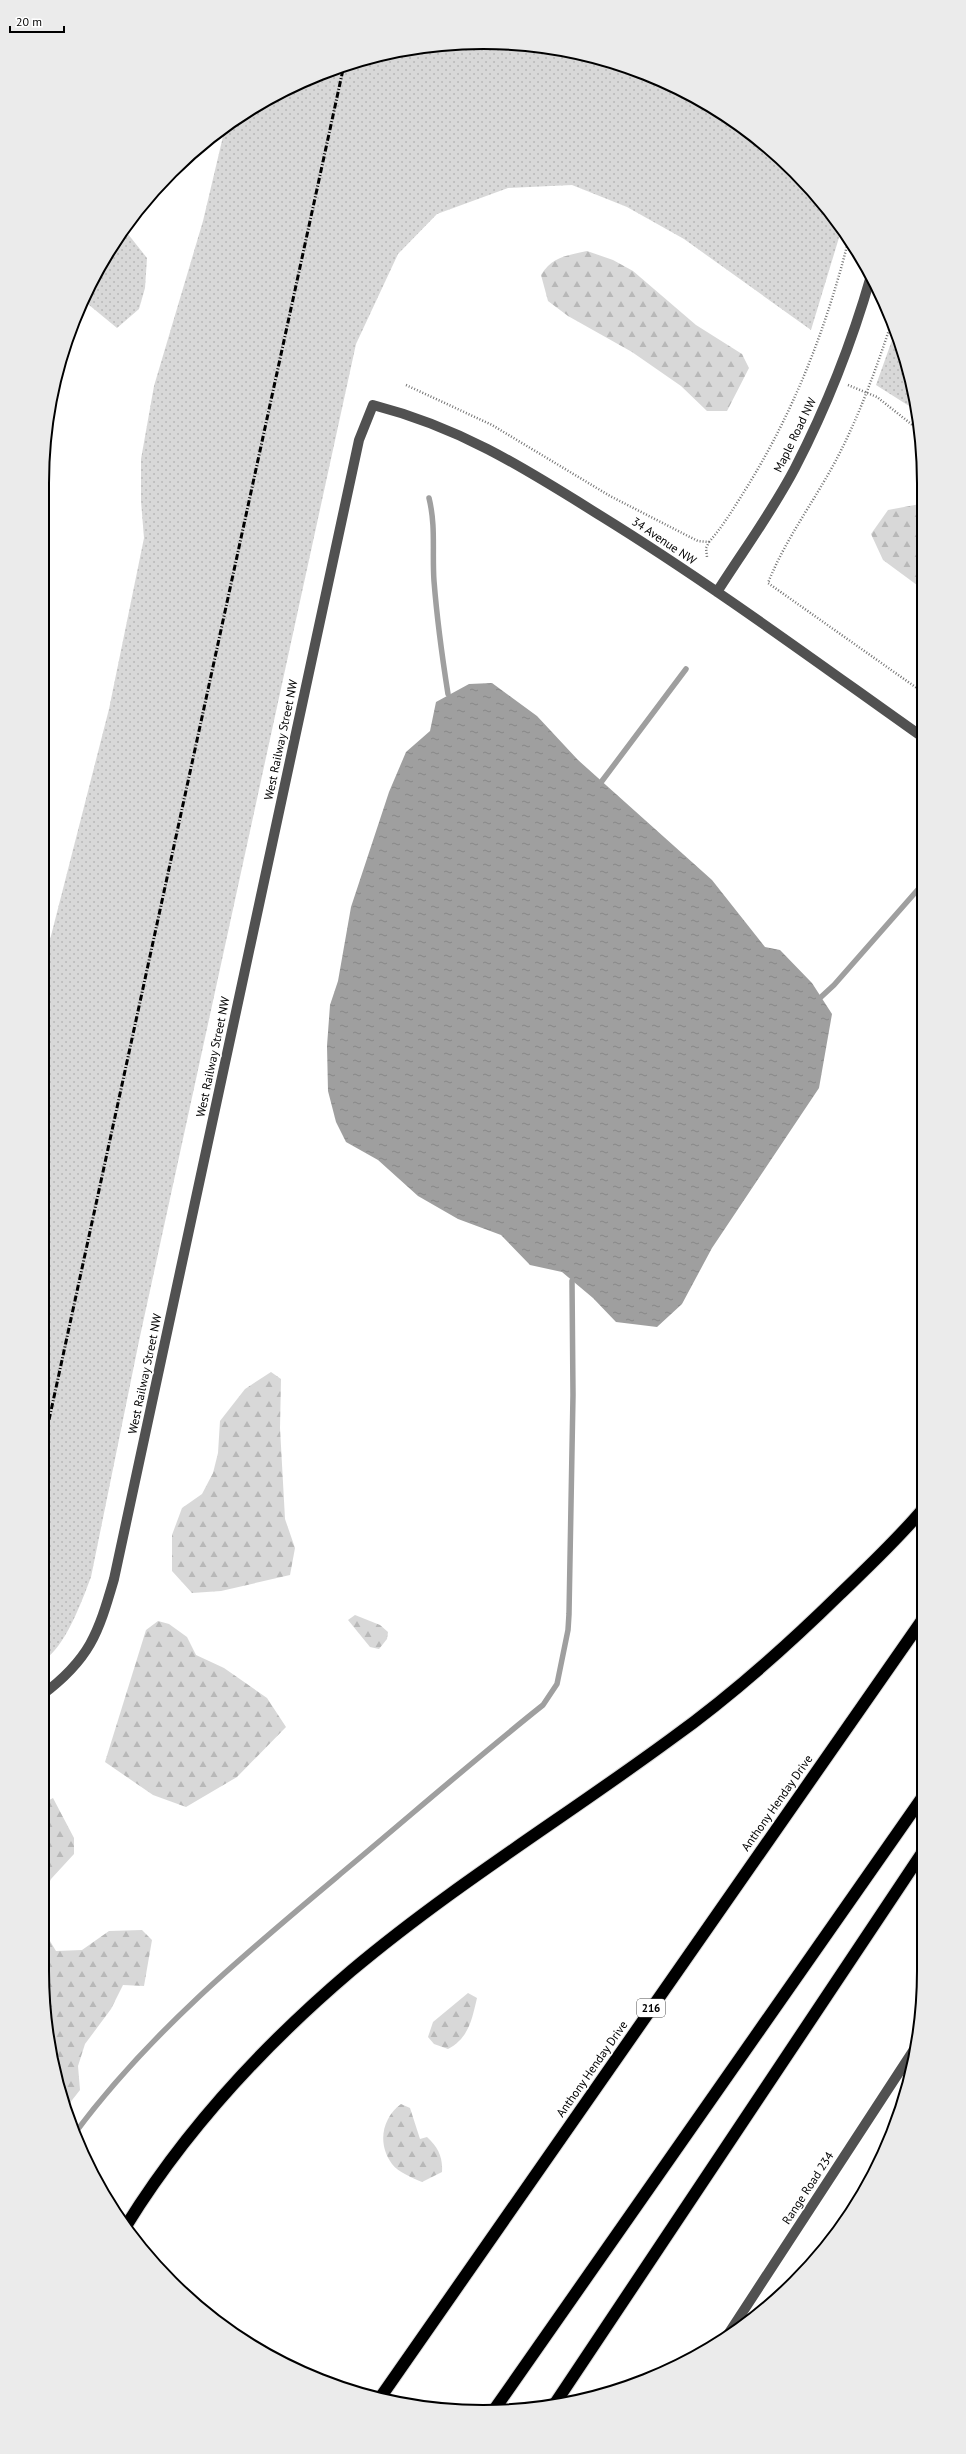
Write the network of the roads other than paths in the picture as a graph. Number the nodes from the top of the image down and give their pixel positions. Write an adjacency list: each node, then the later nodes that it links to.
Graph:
1 (869, 284): 3 (street, Maple Road NW)
2 (373, 405): 3 (street, 34 Avenue NW); 7 (street, West Railway Street NW)
3 (717, 592): 4 (street, 34 Avenue NW)
4 (917, 733)
5 (917, 1515): 11 (highway)
6 (917, 1628): 13 (highway, Anthony Henday Drive / 216)
7 (49, 1690)
8 (917, 1805): 15 (highway)
9 (917, 1860): 14 (highway)
10 (909, 2058): 12 (street, Range Road 234)
11 (129, 2222)
12 (735, 2324)
13 (383, 2393)
14 (558, 2398)
15 (498, 2404)

